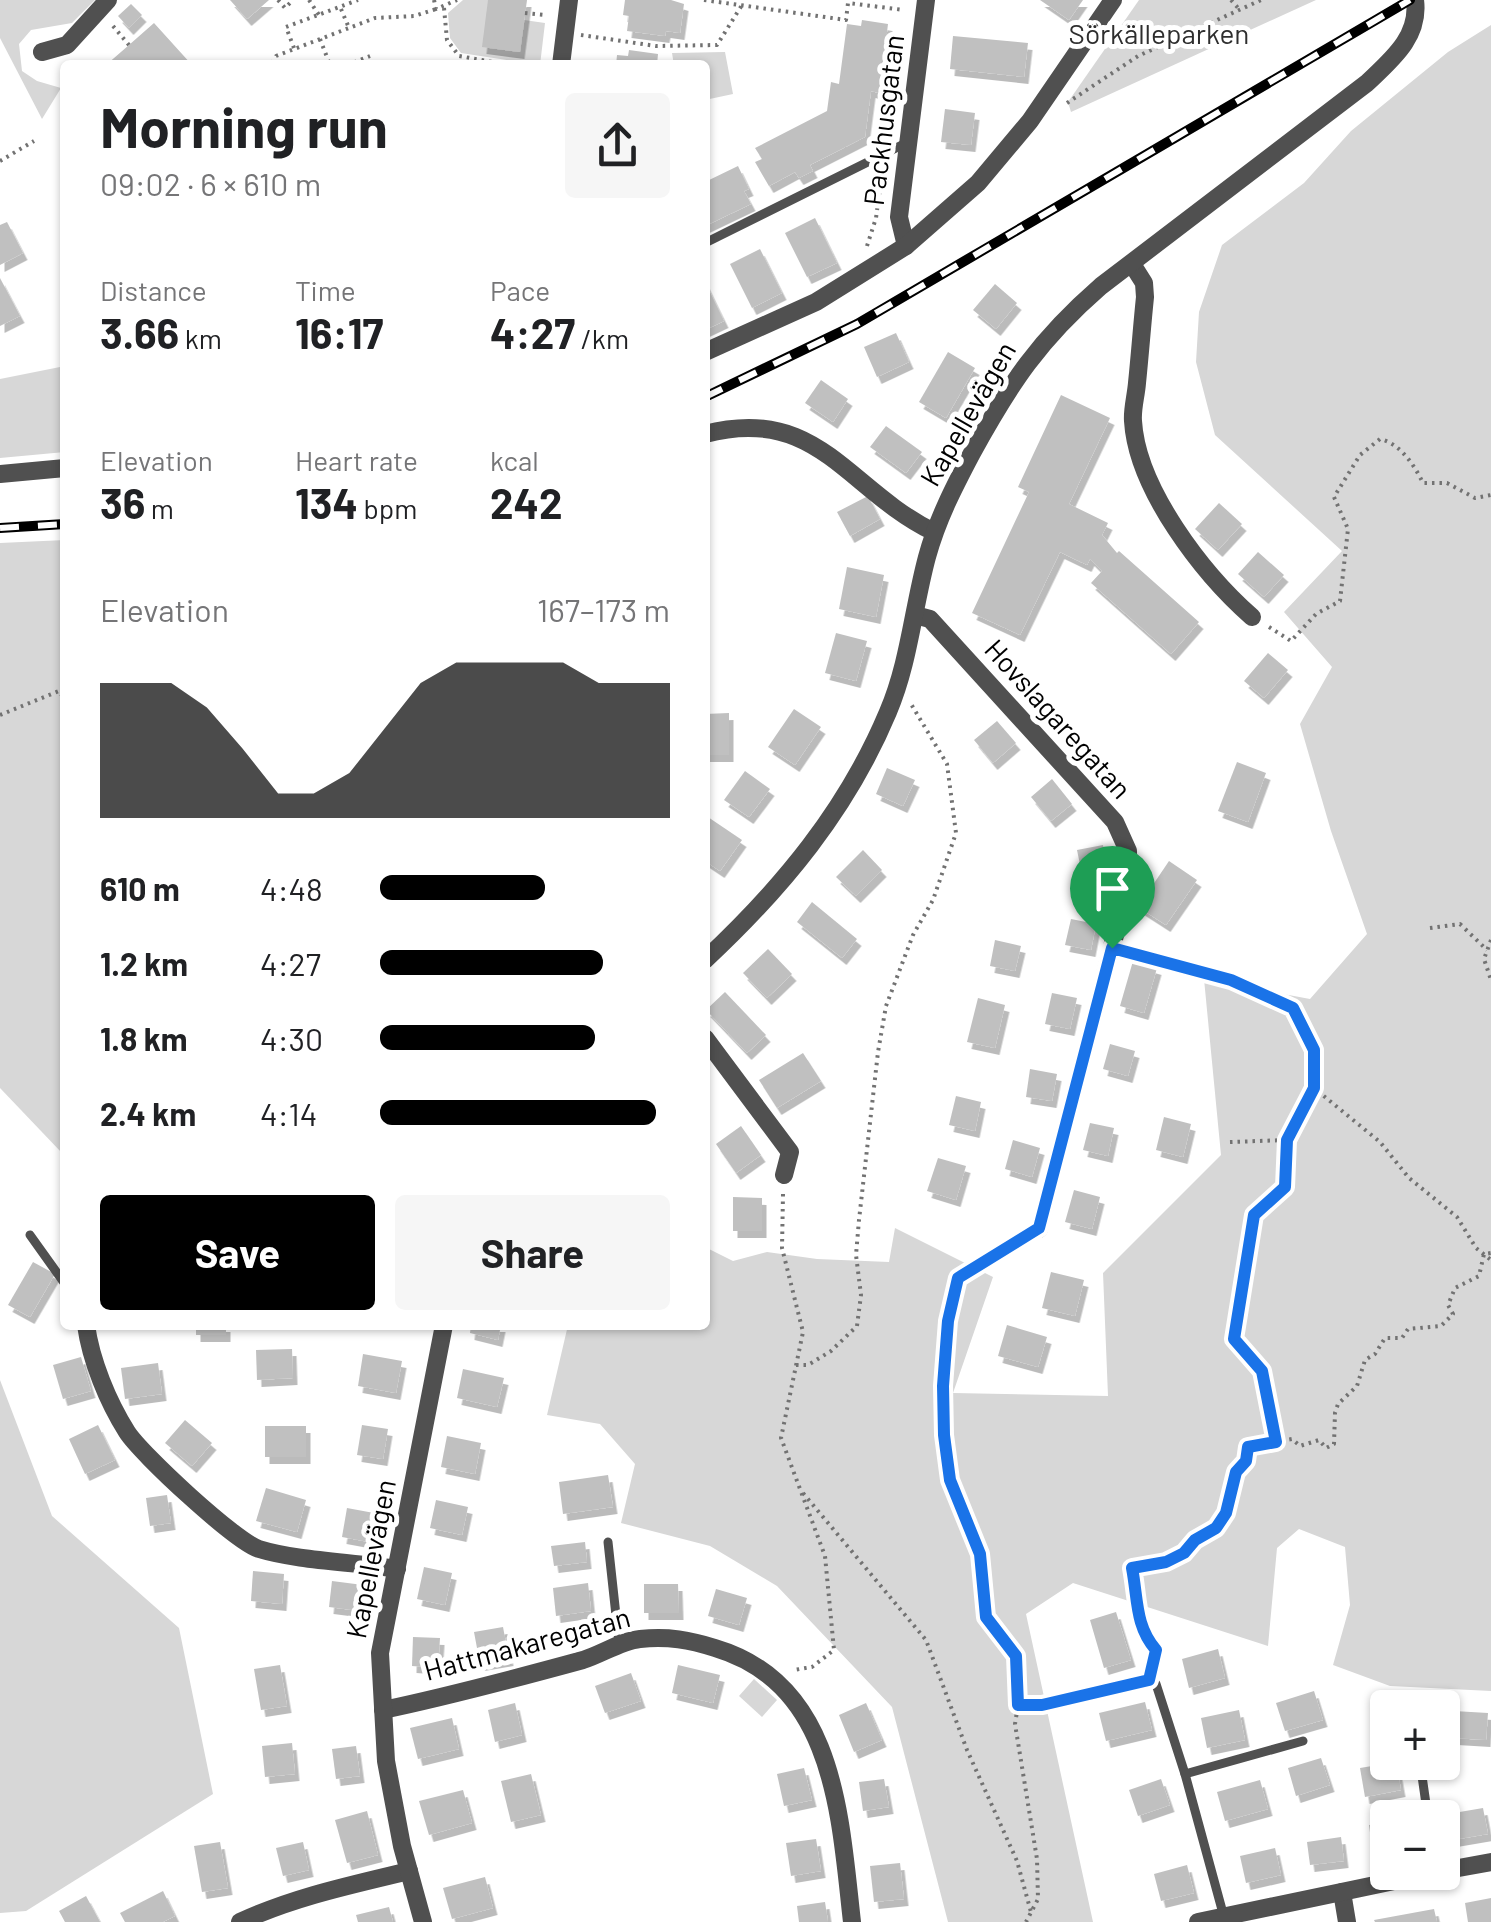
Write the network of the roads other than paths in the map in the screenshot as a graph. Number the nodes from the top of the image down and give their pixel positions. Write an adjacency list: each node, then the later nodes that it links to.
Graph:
1 (108, 0): 6 (street)
2 (570, 0): 7 (street)
3 (926, 0): 10 (street, Packhusgatan)
4 (1113, 0): 10 (street)
5 (1415, 0): 11 (street, Kapellevägen)
6 (42, 52)
7 (561, 60)
8 (904, 144): 9 (lane)
9 (710, 241)
10 (906, 246): 12 (street)
11 (1132, 264): 16 (street, Kapellevägen); 18 (street)
12 (710, 350)
13 (710, 433): 16 (street)
14 (60, 468): 15 (street)
15 (0, 474)
16 (934, 532): 17 (street, Kapellevägen)
17 (915, 615): 19 (street, Kapellevägen); 22 (street, Hovslagaregatan)
18 (1252, 616)
19 (710, 955)
20 (710, 1045): 21 (street)
21 (784, 1175)
22 (1039, 1228)
23 (30, 1235): 24 (lane)
24 (60, 1277)
25 (87, 1330): 28 (street)
26 (443, 1330): 28 (street, Kapellevägen)
27 (608, 1542): 29 (lane)
28 (397, 1568): 31 (street, Kapellevägen)
29 (620, 1646): 31 (street, Hattmakaregatan); 43 (street, Hattmakaregatan)
30 (1155, 1666): 33 (lane)
31 (383, 1710): 36 (street, Kapellevägen)
32 (1303, 1741): 33 (lane)
33 (1185, 1774): 40 (lane)
34 (1491, 1862): 35 (street)
35 (1460, 1868)
36 (409, 1870): 39 (street); 42 (street, Kapellevägen)
37 (1370, 1886): 38 (street)
38 (1342, 1892): 40 (street); 45 (street)
39 (275, 1914): 41 (street)
40 (1224, 1916): 44 (street)
41 (240, 1922)
42 (423, 1922)
43 (852, 1922)
44 (1198, 1922)
45 (1347, 1922)

